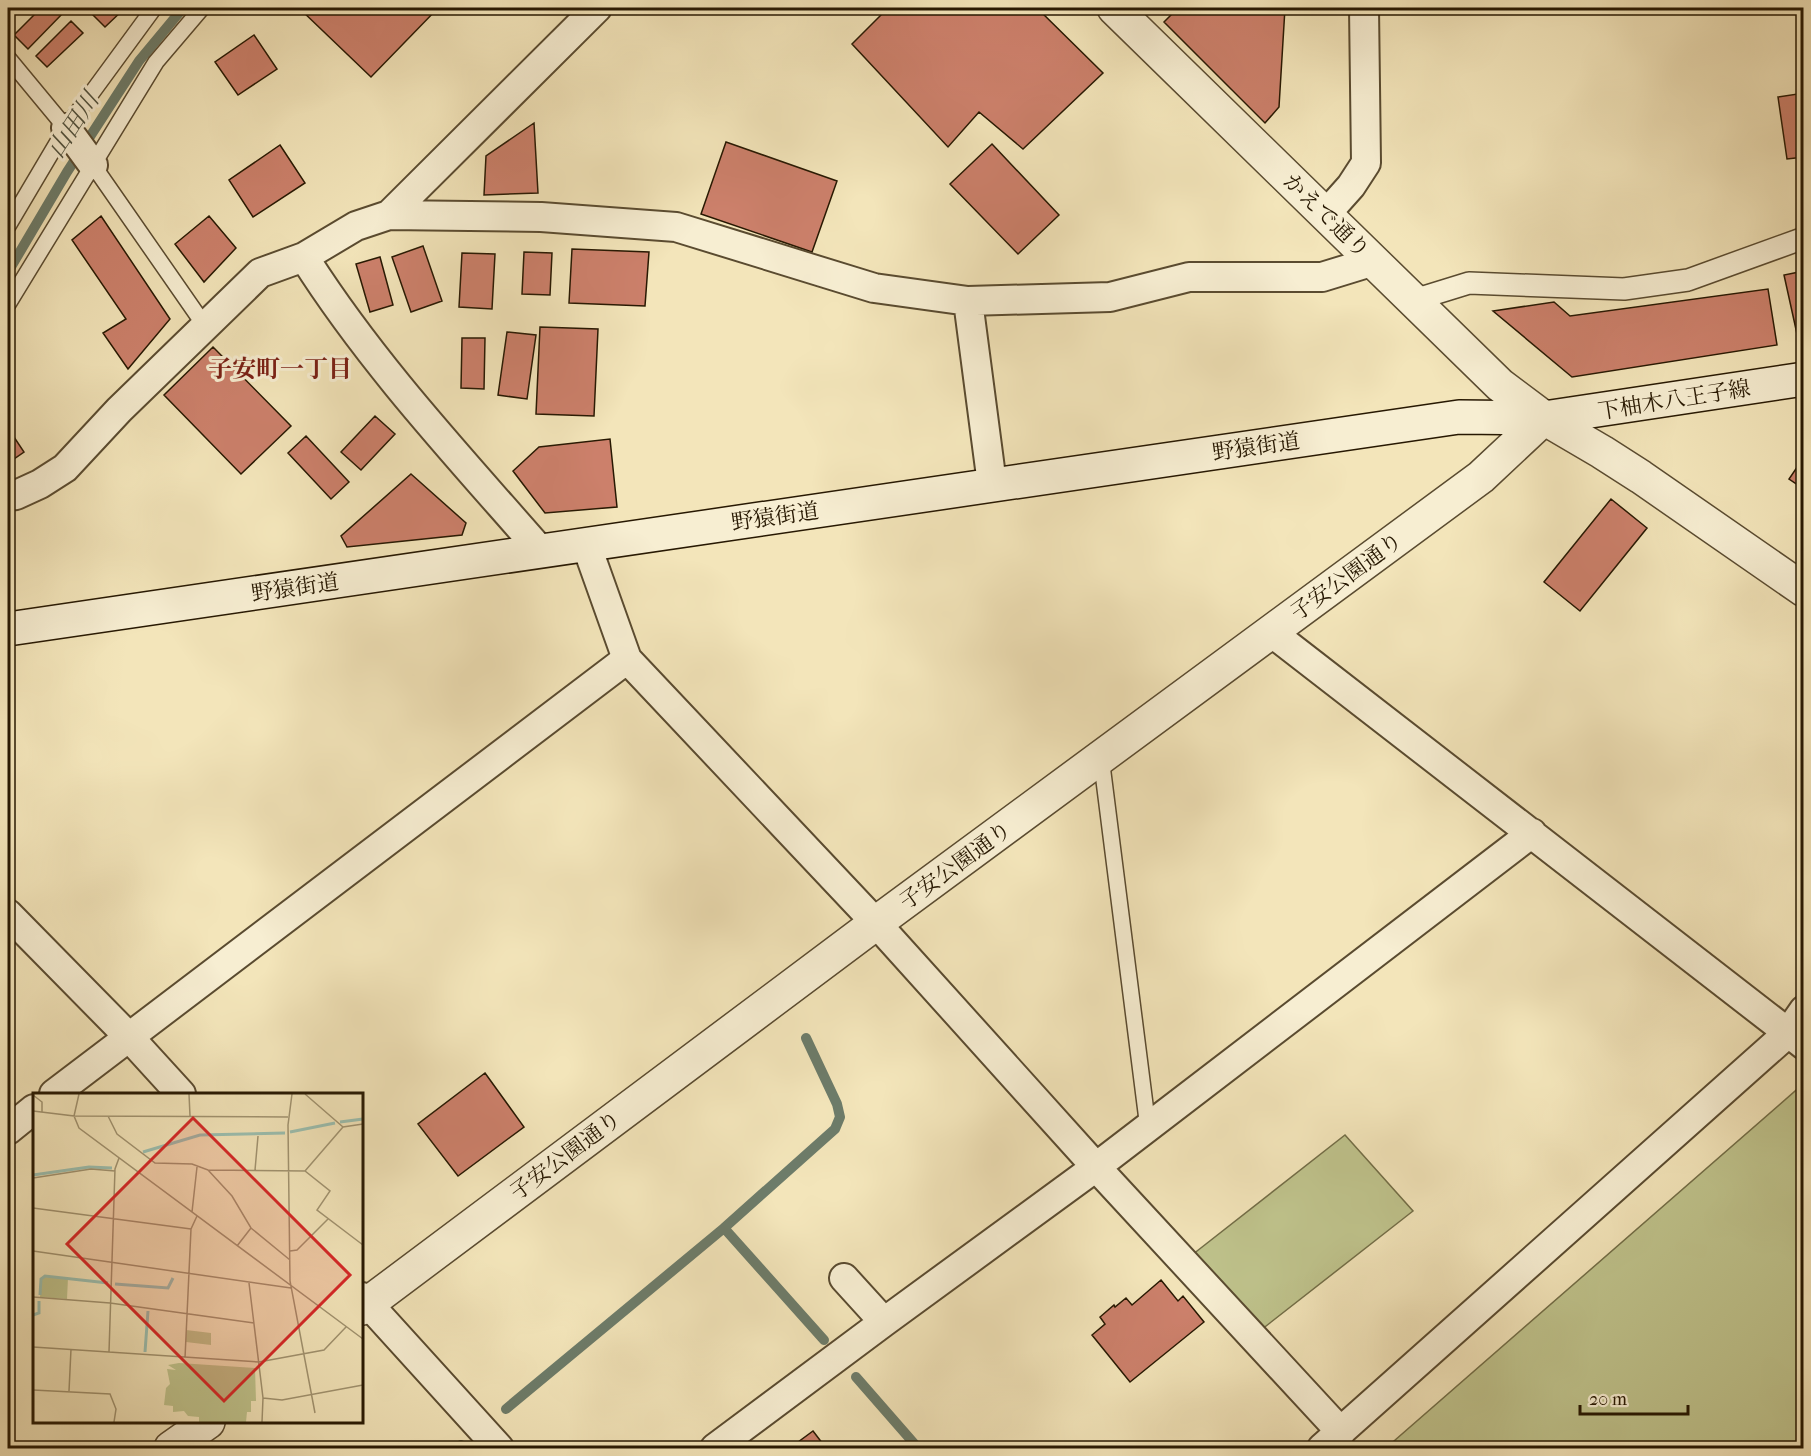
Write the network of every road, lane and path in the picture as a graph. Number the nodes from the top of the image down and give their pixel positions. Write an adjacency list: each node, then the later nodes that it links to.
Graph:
1 (154, 8): 7 (lane)
2 (202, 8): 7 (lane)
3 (597, 8): 9 (street)
4 (1114, 8): 8 (street, かえで通り)
5 (1364, 8): 8 (street)
6 (8, 58): 7 (lane)
7 (79, 146): 10 (lane); 16 (lane); 17 (lane)
8 (1326, 214): 13 (street, かえで通り)
9 (389, 215): 12 (street); 15 (street)
10 (8, 226)
11 (1803, 238): 14 (street)
12 (304, 257): 17 (street); 23 (street)
13 (1374, 261): 14 (street, かえで通り); 15 (street)
14 (1414, 300): 19 (street, かえで通り)
15 (968, 301): 20 (street)
16 (8, 304)
17 (205, 326): 21 (street)
18 (1803, 379): 19 (street, 下柚木八王子線)
19 (1544, 418): 20 (street, 野猿街道); 24 (street, かえで通り); 26 (street, 子安公園通り)
20 (992, 484): 22 (street, 野猿街道)
21 (8, 496)
22 (586, 544): 23 (street, 野猿街道); 27 (street)
23 (540, 550): 25 (street, 野猿街道)
24 (1803, 590)
25 (8, 629)
26 (1271, 632): 28 (street, 子安公園通り); 29 (street)
27 (627, 659): 31 (street); 33 (street)
28 (1101, 757): 31 (street, 子安公園通り); 37 (lane)
29 (1532, 833): 32 (street); 37 (street)
30 (8, 914): 33 (street)
31 (876, 923): 39 (street); 41 (street, 子安公園通り)
32 (1798, 1029): 44 (street)
33 (129, 1037): 34 (street); 35 (street)
34 (57, 1093)
35 (179, 1093)
36 (33, 1110): 38 (street)
37 (1148, 1128): 39 (street)
38 (8, 1130)
39 (1096, 1167): 42 (street); 44 (street)
40 (843, 1278): 42 (street)
41 (363, 1302): 46 (street)
42 (884, 1322): 47 (street)
43 (207, 1423): 45 (street)
44 (1331, 1441)
45 (171, 1449)
46 (499, 1449)
47 (715, 1449)

